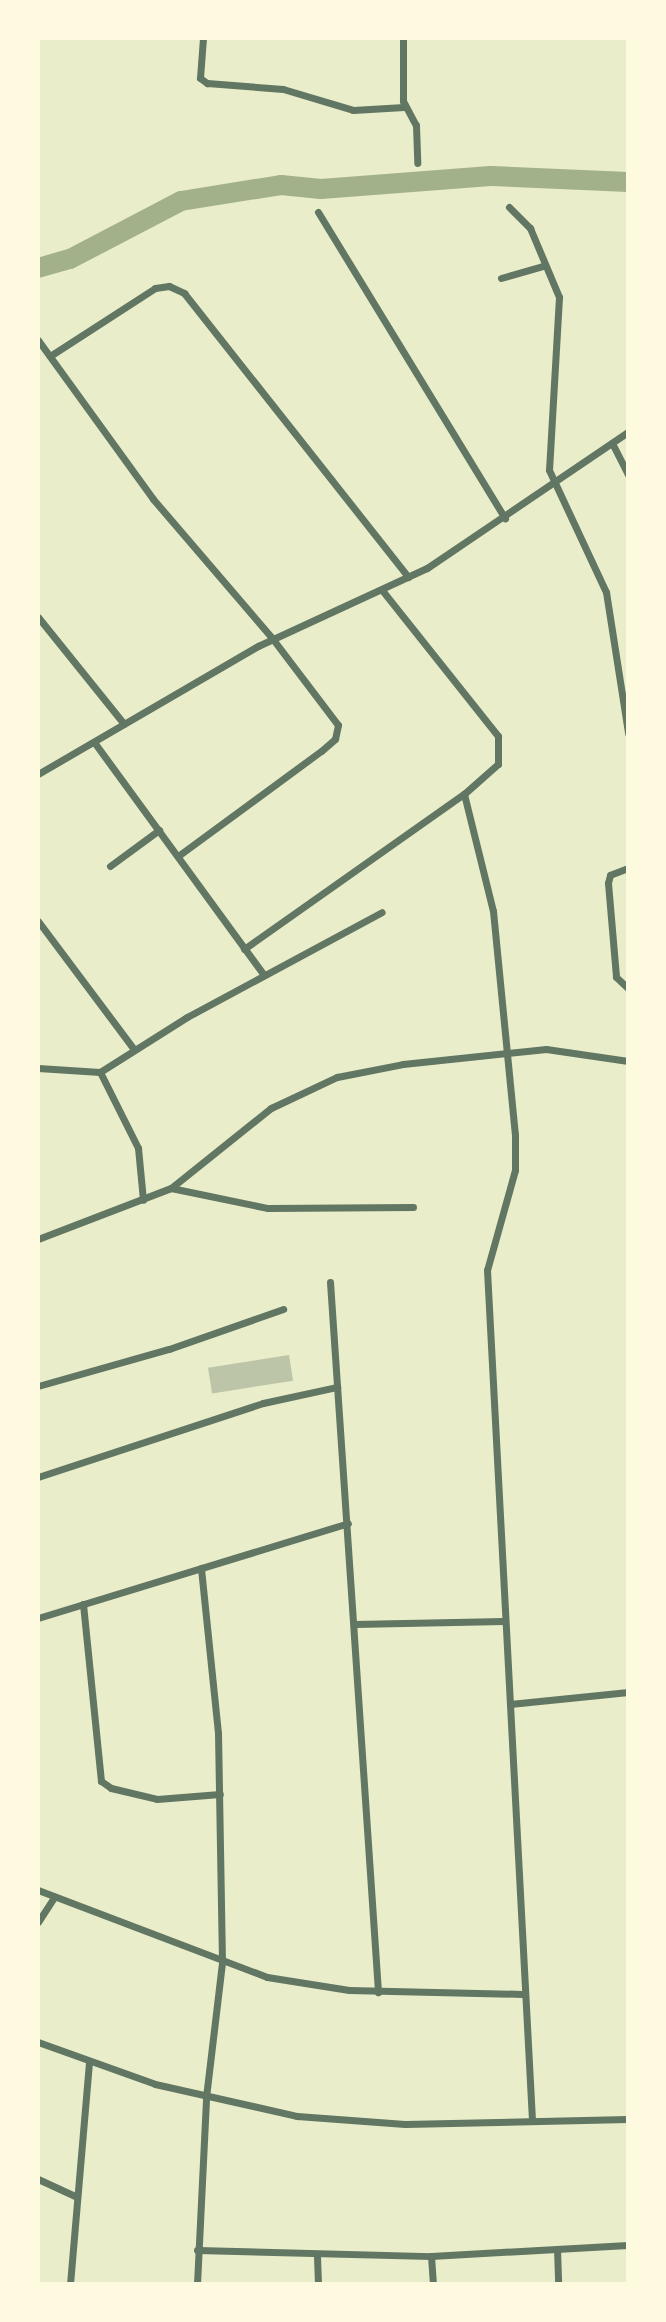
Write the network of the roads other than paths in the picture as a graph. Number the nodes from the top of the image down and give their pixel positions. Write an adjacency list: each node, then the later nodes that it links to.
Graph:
1 (203, 38): 3 (street)
2 (403, 38): 3 (street)
3 (404, 107): 4 (street)
4 (417, 163)
5 (509, 207): 7 (street)
6 (318, 212): 15 (street)
7 (543, 266): 8 (street); 14 (street)
8 (501, 278)
9 (38, 340): 10 (street)
10 (50, 356): 16 (street); 19 (street)
11 (628, 432): 12 (street)
12 (612, 443): 13 (street); 14 (street)
13 (628, 475)
14 (553, 486): 15 (street); 21 (street)
15 (505, 518): 16 (street)
16 (408, 577): 17 (street)
17 (382, 590): 19 (street); 24 (street)
18 (38, 617): 20 (street)
19 (272, 638): 20 (street); 26 (street)
20 (124, 724): 22 (street)
21 (628, 733)
22 (94, 742): 23 (street); 25 (street)
23 (38, 774)
24 (464, 794): 31 (street); 35 (street)
25 (159, 830): 26 (street); 27 (street)
26 (178, 856): 31 (street)
27 (110, 866)
28 (628, 868): 33 (street)
29 (382, 912): 32 (street)
30 (38, 921): 34 (street)
31 (244, 949): 32 (street)
32 (263, 974): 34 (street)
33 (628, 988)
34 (133, 1048): 38 (street)
35 (507, 1054): 36 (street); 39 (street); 52 (street)
36 (628, 1061)
37 (38, 1068): 38 (street)
38 (100, 1072): 40 (street)
39 (171, 1188): 40 (street); 41 (street)
40 (143, 1200): 42 (street)
41 (413, 1207)
42 (38, 1239)
43 (330, 1282): 46 (street)
44 (283, 1309): 45 (street)
45 (38, 1386)
46 (337, 1387): 47 (street); 48 (street)
47 (38, 1477)
48 (348, 1523): 49 (street); 53 (street)
49 (201, 1568): 50 (street); 56 (street)
50 (83, 1604): 51 (street); 56 (street)
51 (38, 1618)
52 (504, 1621): 53 (street); 55 (street)
53 (354, 1624): 61 (street)
54 (628, 1692): 55 (street)
55 (510, 1704): 62 (street)
56 (220, 1794): 60 (street)
57 (38, 1890): 58 (street)
58 (54, 1897): 59 (street); 60 (street)
59 (38, 1922)
60 (222, 1962): 61 (street); 65 (street)
61 (378, 1992): 62 (street)
62 (522, 1994): 67 (street)
63 (38, 2042): 64 (street)
64 (89, 2063): 65 (street); 69 (street)
65 (206, 2097): 67 (street); 72 (street)
66 (628, 2119): 67 (street)
67 (532, 2121)
68 (38, 2179): 69 (street)
69 (77, 2197): 75 (street)
70 (628, 2245): 71 (street)
71 (557, 2249): 74 (street); 79 (street)
72 (197, 2250): 73 (street); 76 (street)
73 (317, 2256): 74 (street); 77 (street)
74 (431, 2256): 78 (street)
75 (70, 2284)
76 (197, 2284)
77 (318, 2284)
78 (433, 2284)
79 (558, 2284)

